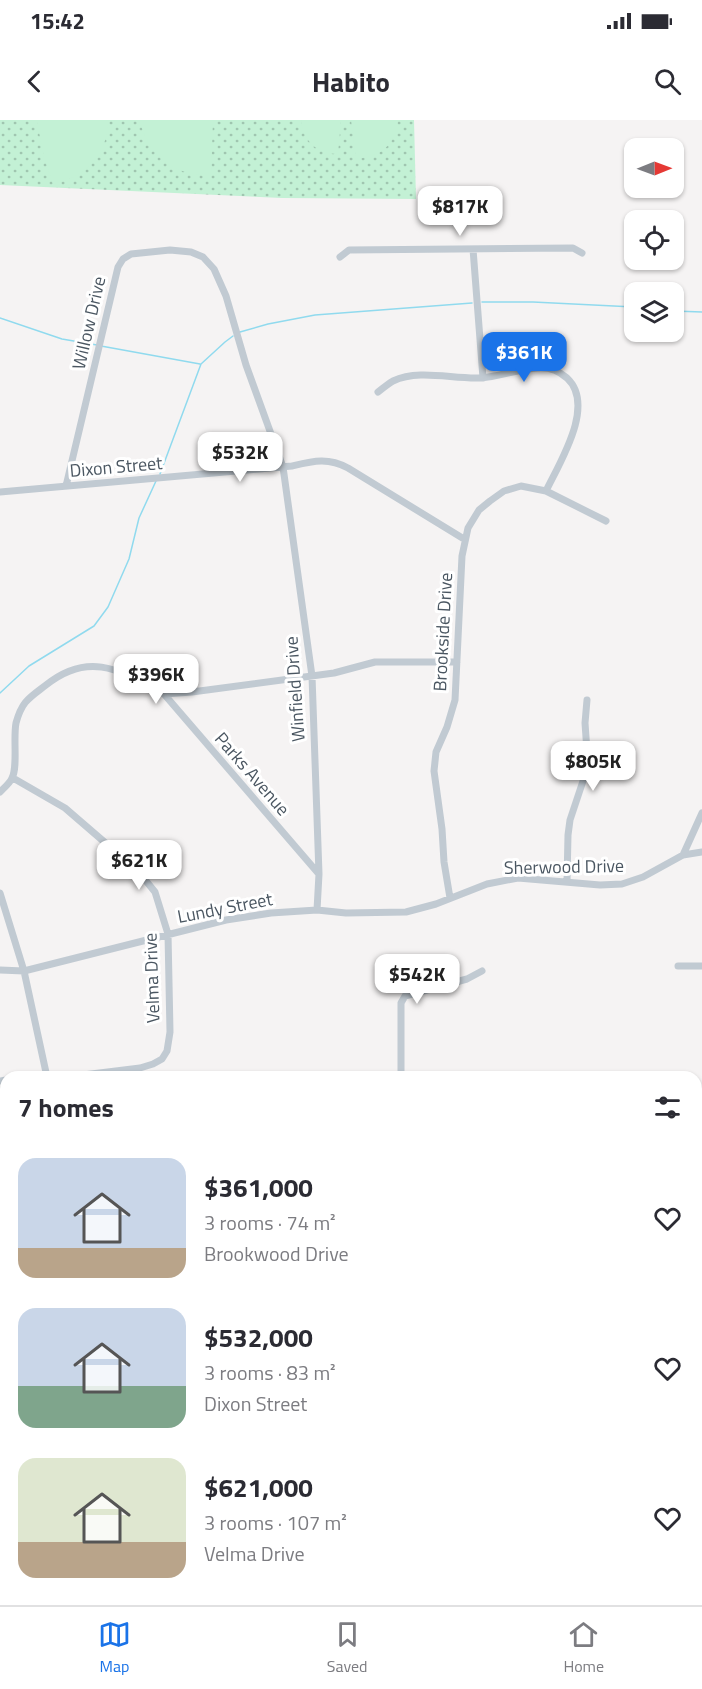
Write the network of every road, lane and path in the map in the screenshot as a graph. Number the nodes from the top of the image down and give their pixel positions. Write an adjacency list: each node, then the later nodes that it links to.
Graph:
1 (473, 249): 2 (street); 3 (street); 4 (street)
2 (582, 253)
3 (340, 257)
4 (483, 378): 5 (street); 8 (street)
5 (378, 392)
6 (282, 467): 7 (street, Dixon Street); 7 (street, Willow Drive); 11 (street, Dixon Street); 13 (street, Winfield Drive)
7 (66, 486): 9 (street, Dixon Street)
8 (546, 491): 10 (street, Brookside Drive); 11 (street, Brookside Drive)
9 (0, 492)
10 (606, 521)
11 (464, 539): 12 (street, Brookside Drive)
12 (457, 662): 13 (street); 24 (street, Brookside Drive)
13 (312, 676): 14 (street); 21 (street, Winfield Drive)
14 (164, 694): 16 (street, Parks Avenue); 21 (street, Parks Avenue)
15 (587, 700): 22 (street)
16 (13, 778): 17 (street); 26 (street, Velma Drive)
17 (0, 792)
18 (702, 813): 20 (street)
19 (702, 852): 20 (street, Sherwood Drive)
20 (683, 855): 22 (street, Sherwood Drive)
21 (319, 874): 25 (street, Winfield Drive)
22 (567, 881): 24 (street, Sherwood Drive)
23 (0, 893): 30 (street)
24 (450, 898): 25 (street, Sherwood Drive)
25 (317, 910): 26 (street, Lundy Street)
26 (168, 934): 30 (street, Lundy Street); 33 (street, Velma Drive)
27 (678, 966): 28 (street)
28 (702, 966)
29 (0, 970): 30 (street, Lundy Street)
30 (24, 971): 32 (street)
31 (482, 971): 34 (street)
32 (46, 1071)
33 (116, 1071)
34 (400, 1071)

